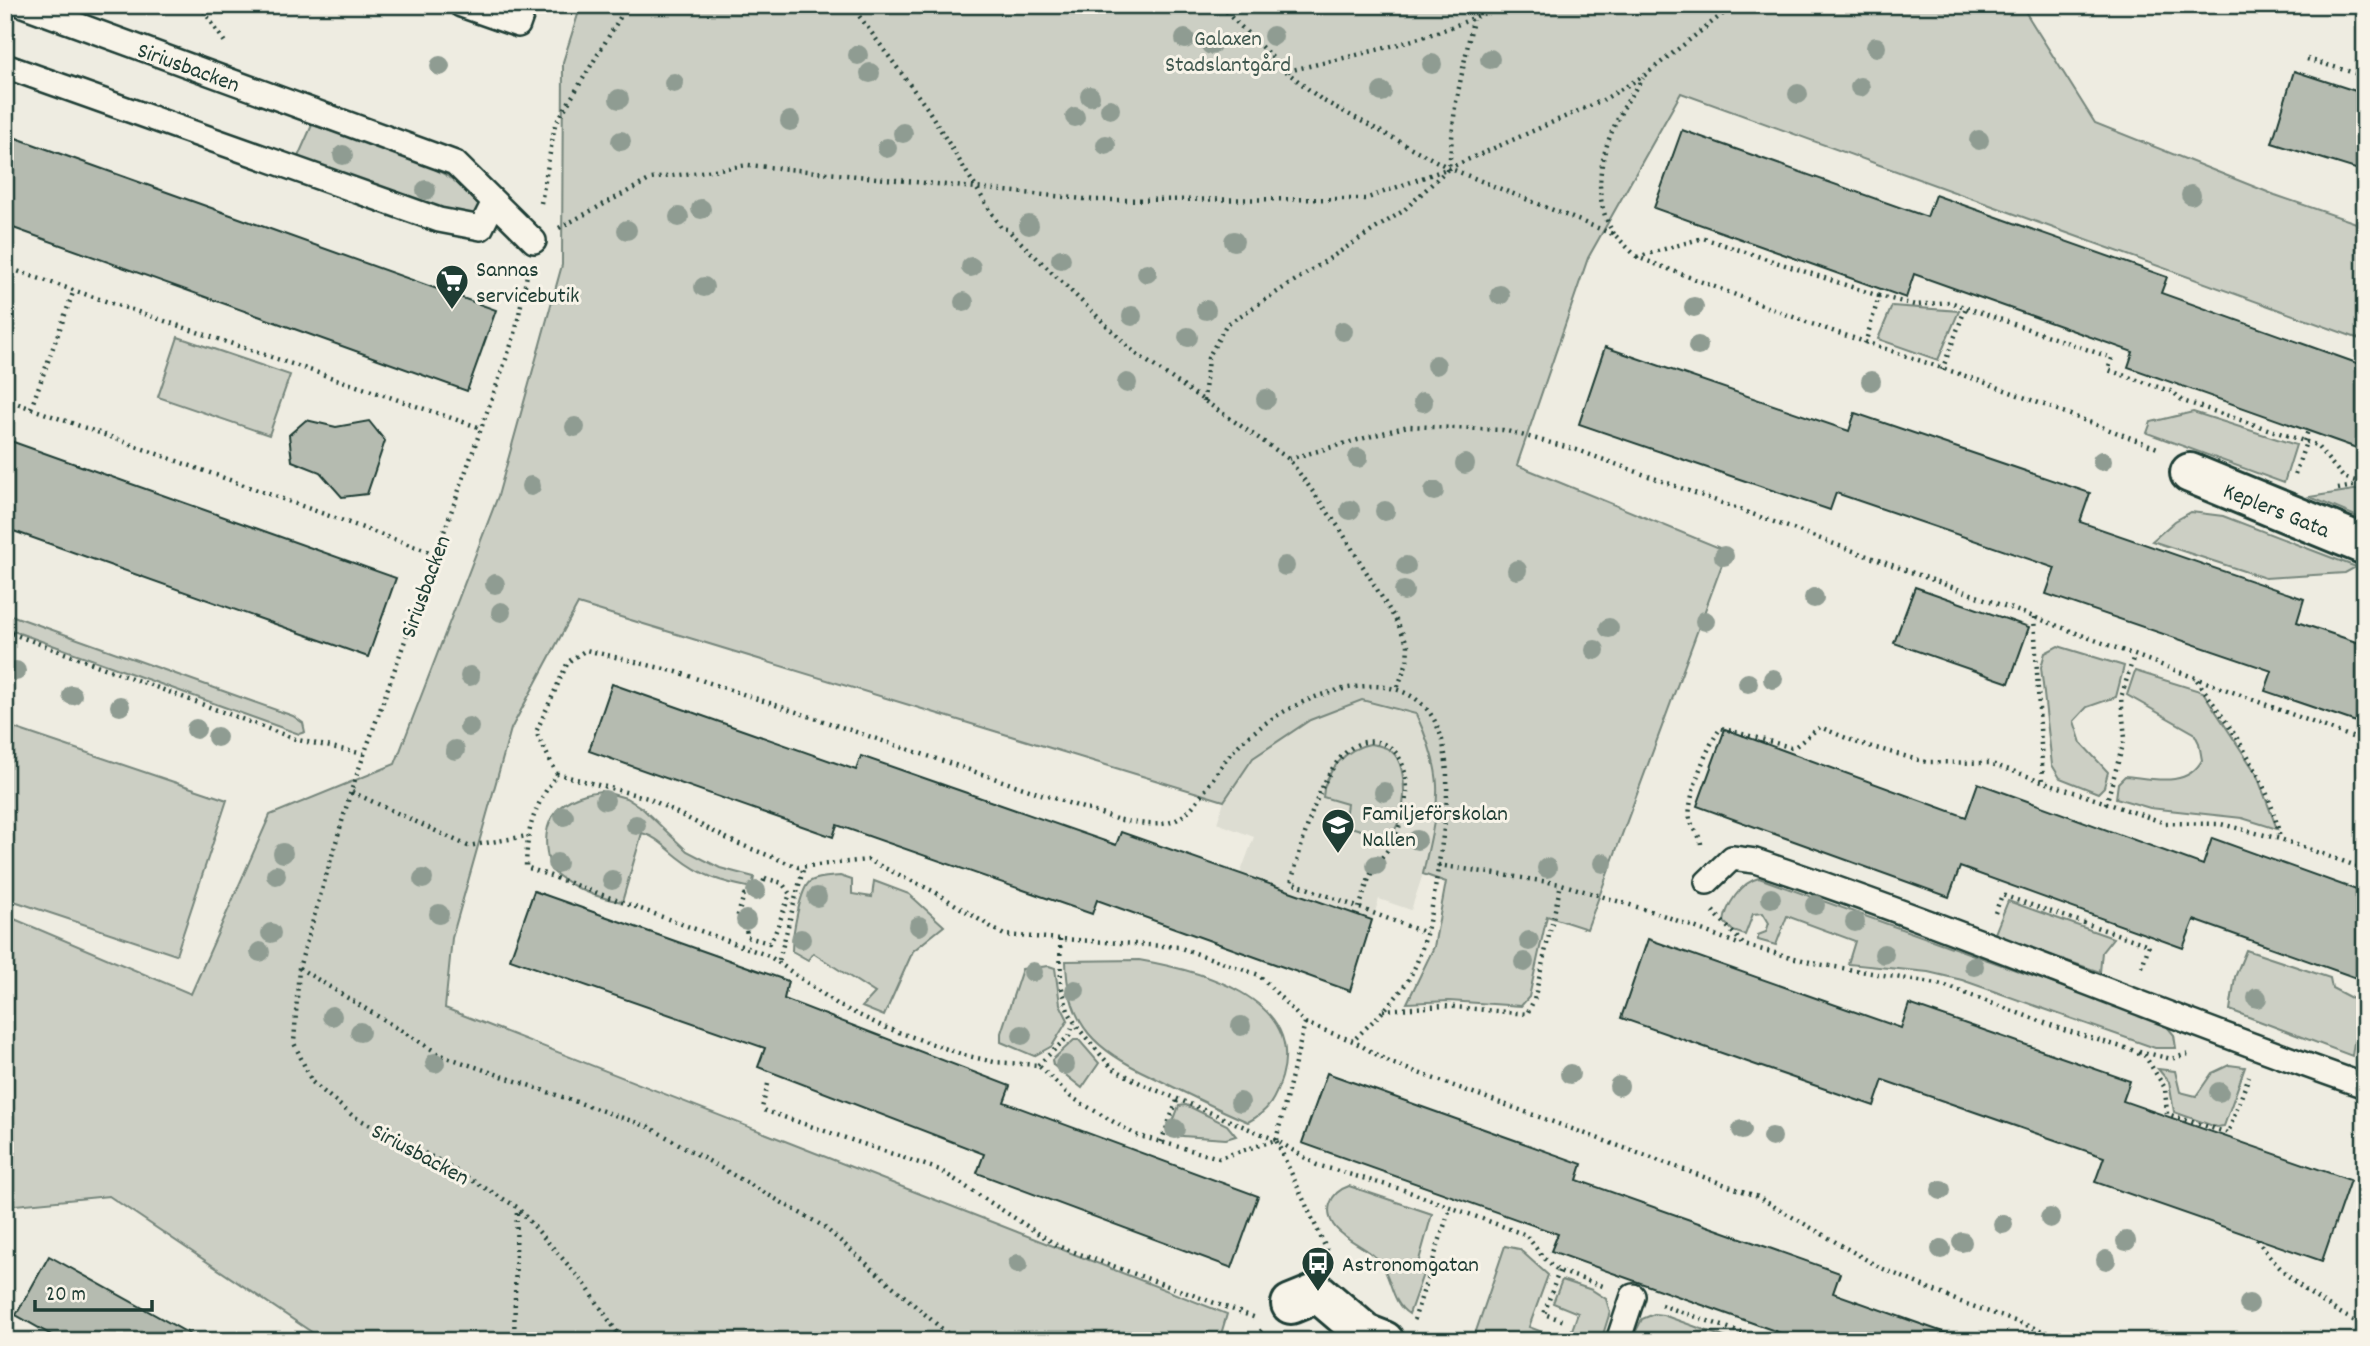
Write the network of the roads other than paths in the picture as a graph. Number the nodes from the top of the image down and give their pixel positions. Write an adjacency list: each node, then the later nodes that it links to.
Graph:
1 (23, 5): 5 (lane, Siriusbacken)
2 (461, 5): 3 (lane)
3 (525, 5)
4 (5, 66): 5 (lane)
5 (494, 202): 6 (lane, Siriusbacken)
6 (534, 241)
7 (2189, 473): 8 (street, Keplers Gata)
8 (2365, 545)
9 (1707, 882): 10 (lane)
10 (2365, 1086)
11 (1633, 1296): 14 (lane)
12 (1274, 1311): 13 (street)
13 (1398, 1334)
14 (1618, 1341)

